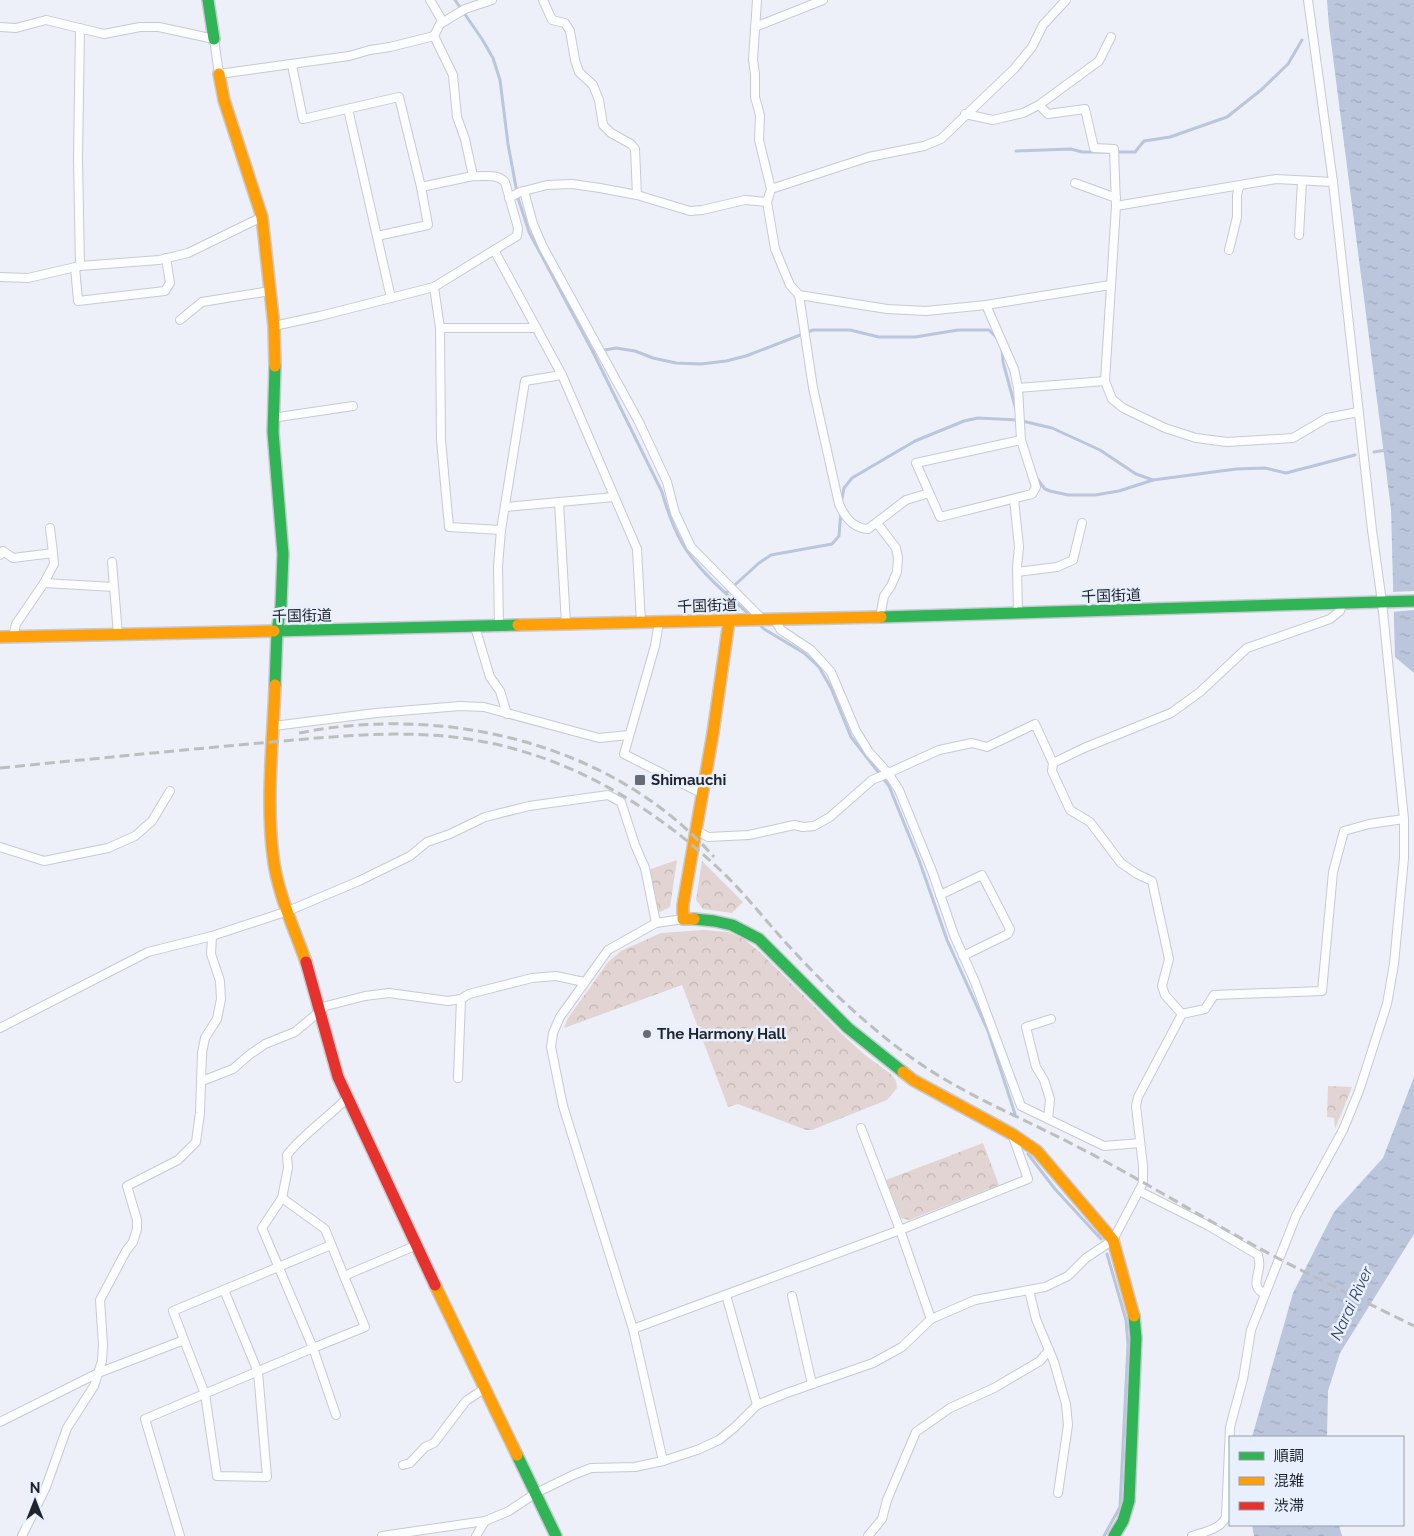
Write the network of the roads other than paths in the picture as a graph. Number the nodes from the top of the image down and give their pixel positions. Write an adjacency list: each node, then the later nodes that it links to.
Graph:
1 (208, 0): 15 (street)
2 (430, 0): 9 (street)
3 (492, 0): 9 (street)
4 (543, 0): 29 (street)
5 (757, 0): 11 (street)
6 (824, 0): 11 (street)
7 (1066, 0): 20 (street)
8 (1308, 0): 23 (street)
9 (443, 22): 13 (street)
10 (0, 27): 12 (street)
11 (755, 27): 27 (street)
12 (80, 28): 15 (street); 39 (street)
13 (434, 36): 16 (street); 21 (street)
14 (1111, 37): 18 (street)
15 (214, 39): 17 (street)
16 (292, 65): 17 (street); 19 (street)
17 (219, 74): 33 (street)
18 (1039, 105): 20 (street); 30 (street)
19 (348, 108): 25 (street); 35 (street)
20 (966, 114): 27 (street)
21 (473, 176): 25 (street); 28 (street)
22 (1302, 181): 23 (street); 26 (street); 34 (street)
23 (1334, 182): 55 (street)
24 (1075, 183): 30 (street)
25 (421, 187): 35 (street)
26 (1239, 187): 32 (street); 37 (street)
27 (772, 189): 31 (street)
28 (517, 194): 29 (street); 36 (street); 78 (street)
29 (637, 196): 31 (street)
30 (1116, 198): 32 (street)
31 (766, 202): 44 (street)
32 (1116, 206): 41 (street)
33 (262, 217): 38 (street); 43 (street)
34 (1299, 235)
35 (377, 236): 45 (street)
36 (494, 250): 42 (street); 50 (street)
37 (1229, 250)
38 (166, 258): 39 (street); 39 (street)
39 (77, 266): 40 (street)
40 (0, 277)
41 (1110, 285): 46 (street); 52 (street)
42 (434, 287): 45 (street); 49 (street)
43 (270, 291): 47 (street); 48 (street)
44 (799, 295): 46 (street); 63 (street)
45 (391, 298): 48 (street)
46 (986, 305): 53 (street)
47 (180, 320)
48 (274, 326): 56 (street)
49 (440, 328): 50 (street); 66 (street)
50 (536, 328): 51 (street)
51 (562, 375): 59 (street); 62 (street)
52 (1105, 381): 53 (street); 55 (street)
53 (1018, 388): 57 (street)
54 (353, 406): 56 (street)
55 (1358, 412): 74 (street)
56 (272, 418): 86 (street)
57 (1021, 440): 58 (street); 60 (street)
58 (928, 493): 60 (street); 63 (street)
59 (614, 496): 61 (street); 82 (street)
60 (1014, 499): 70 (street)
61 (559, 502): 62 (street); 83 (street)
62 (506, 507): 66 (street)
63 (877, 523): 77 (street)
64 (1082, 523): 70 (street)
65 (50, 528): 67 (street)
66 (501, 530): 85 (street)
67 (53, 553): 68 (street); 71 (street)
68 (0, 555)
69 (112, 562): 72 (street)
70 (1017, 572): 76 (street)
71 (44, 583): 72 (street); 89 (street)
72 (114, 587): 87 (street)
73 (1414, 601): 74 (street, 千国街道)
74 (1385, 602): 75 (street, 千国街道); 97 (street)
75 (1342, 604): 76 (street, 千国街道); 93 (street)
76 (1018, 614): 77 (street, 千国街道)
77 (880, 617): 79 (street, 千国街道)
78 (757, 619): 79 (street, 千国街道); 80 (street, 千国街道)
79 (774, 619): 94 (street)
80 (729, 621): 81 (street, 千国街道); 96 (street)
81 (659, 622): 82 (street, 千国街道); 92 (street)
82 (641, 623): 83 (street, 千国街道)
83 (566, 624): 85 (street, 千国街道)
84 (475, 627): 85 (street, 千国街道); 86 (street, 千国街道); 90 (street)
85 (499, 627)
86 (277, 631): 87 (street, 千国街道); 91 (street)
87 (118, 635): 89 (street, 千国街道)
88 (0, 637): 89 (street, 千国街道)
89 (13, 637)
90 (506, 714): 91 (street); 92 (street)
91 (274, 726): 101 (street)
92 (630, 735): 96 (street)
93 (1053, 763): 94 (street); 109 (street)
94 (883, 775): 98 (street); 100 (street)
95 (170, 790): 99 (street)
96 (703, 794): 98 (street)
97 (1404, 819): 109 (street); 129 (street)
98 (696, 830): 102 (street)
99 (0, 847)
100 (940, 895): 105 (street); 105 (street)
101 (288, 911): 103 (street); 104 (street); 108 (street)
102 (683, 919): 103 (street); 117 (street)
103 (656, 923): 106 (street)
104 (212, 936): 111 (street); 113 (street)
105 (963, 956): 115 (street)
106 (584, 982): 107 (street); 133 (street)
107 (461, 999): 108 (street); 112 (street)
108 (319, 1012): 113 (street); 114 (street)
109 (1182, 1014): 118 (street)
110 (1051, 1019): 115 (street)
111 (0, 1028)
112 (458, 1078)
113 (202, 1081): 138 (street)
114 (347, 1098): 120 (street); 124 (street)
115 (1048, 1119): 118 (street)
116 (861, 1128): 121 (street)
117 (1012, 1134): 121 (street); 122 (street)
118 (1140, 1143): 119 (street)
119 (1139, 1191): 122 (street); 129 (street)
120 (282, 1198): 123 (street); 125 (street)
121 (900, 1230): 130 (street); 132 (street)
122 (1113, 1240): 128 (street); 159 (street)
123 (331, 1245): 125 (street); 126 (street)
124 (417, 1245): 126 (street); 140 (street)
125 (278, 1267): 127 (street); 135 (street)
126 (344, 1276): 135 (street)
127 (224, 1290): 134 (street); 137 (street)
128 (1028, 1290): 132 (street); 136 (street)
129 (1265, 1294): 145 (street)
130 (726, 1295): 133 (street); 142 (street)
131 (792, 1296): 139 (street)
132 (931, 1320): 139 (street)
133 (634, 1329): 147 (street)
134 (184, 1340): 138 (street); 141 (street)
135 (313, 1348): 137 (street); 143 (street)
136 (1049, 1350): 150 (street); 158 (street)
137 (258, 1372): 141 (street); 141 (street)
138 (98, 1373): 144 (street); 153 (street)
139 (812, 1384): 142 (street)
140 (484, 1389): 148 (street); 149 (street)
141 (205, 1394): 154 (street)
142 (757, 1405): 147 (street)
143 (336, 1415)
144 (0, 1422)
145 (1230, 1436)
146 (1229, 1450): 160 (street)
147 (663, 1461): 149 (street)
148 (403, 1465)
149 (536, 1493): 151 (street); 157 (street)
150 (1058, 1493)
151 (485, 1520): 152 (street); 156 (street)
152 (413, 1533): 155 (street)
153 (22, 1536)
154 (180, 1536)
155 (382, 1536)
156 (476, 1536)
157 (556, 1536)
158 (868, 1536)
159 (1114, 1536)
160 (1192, 1536)

